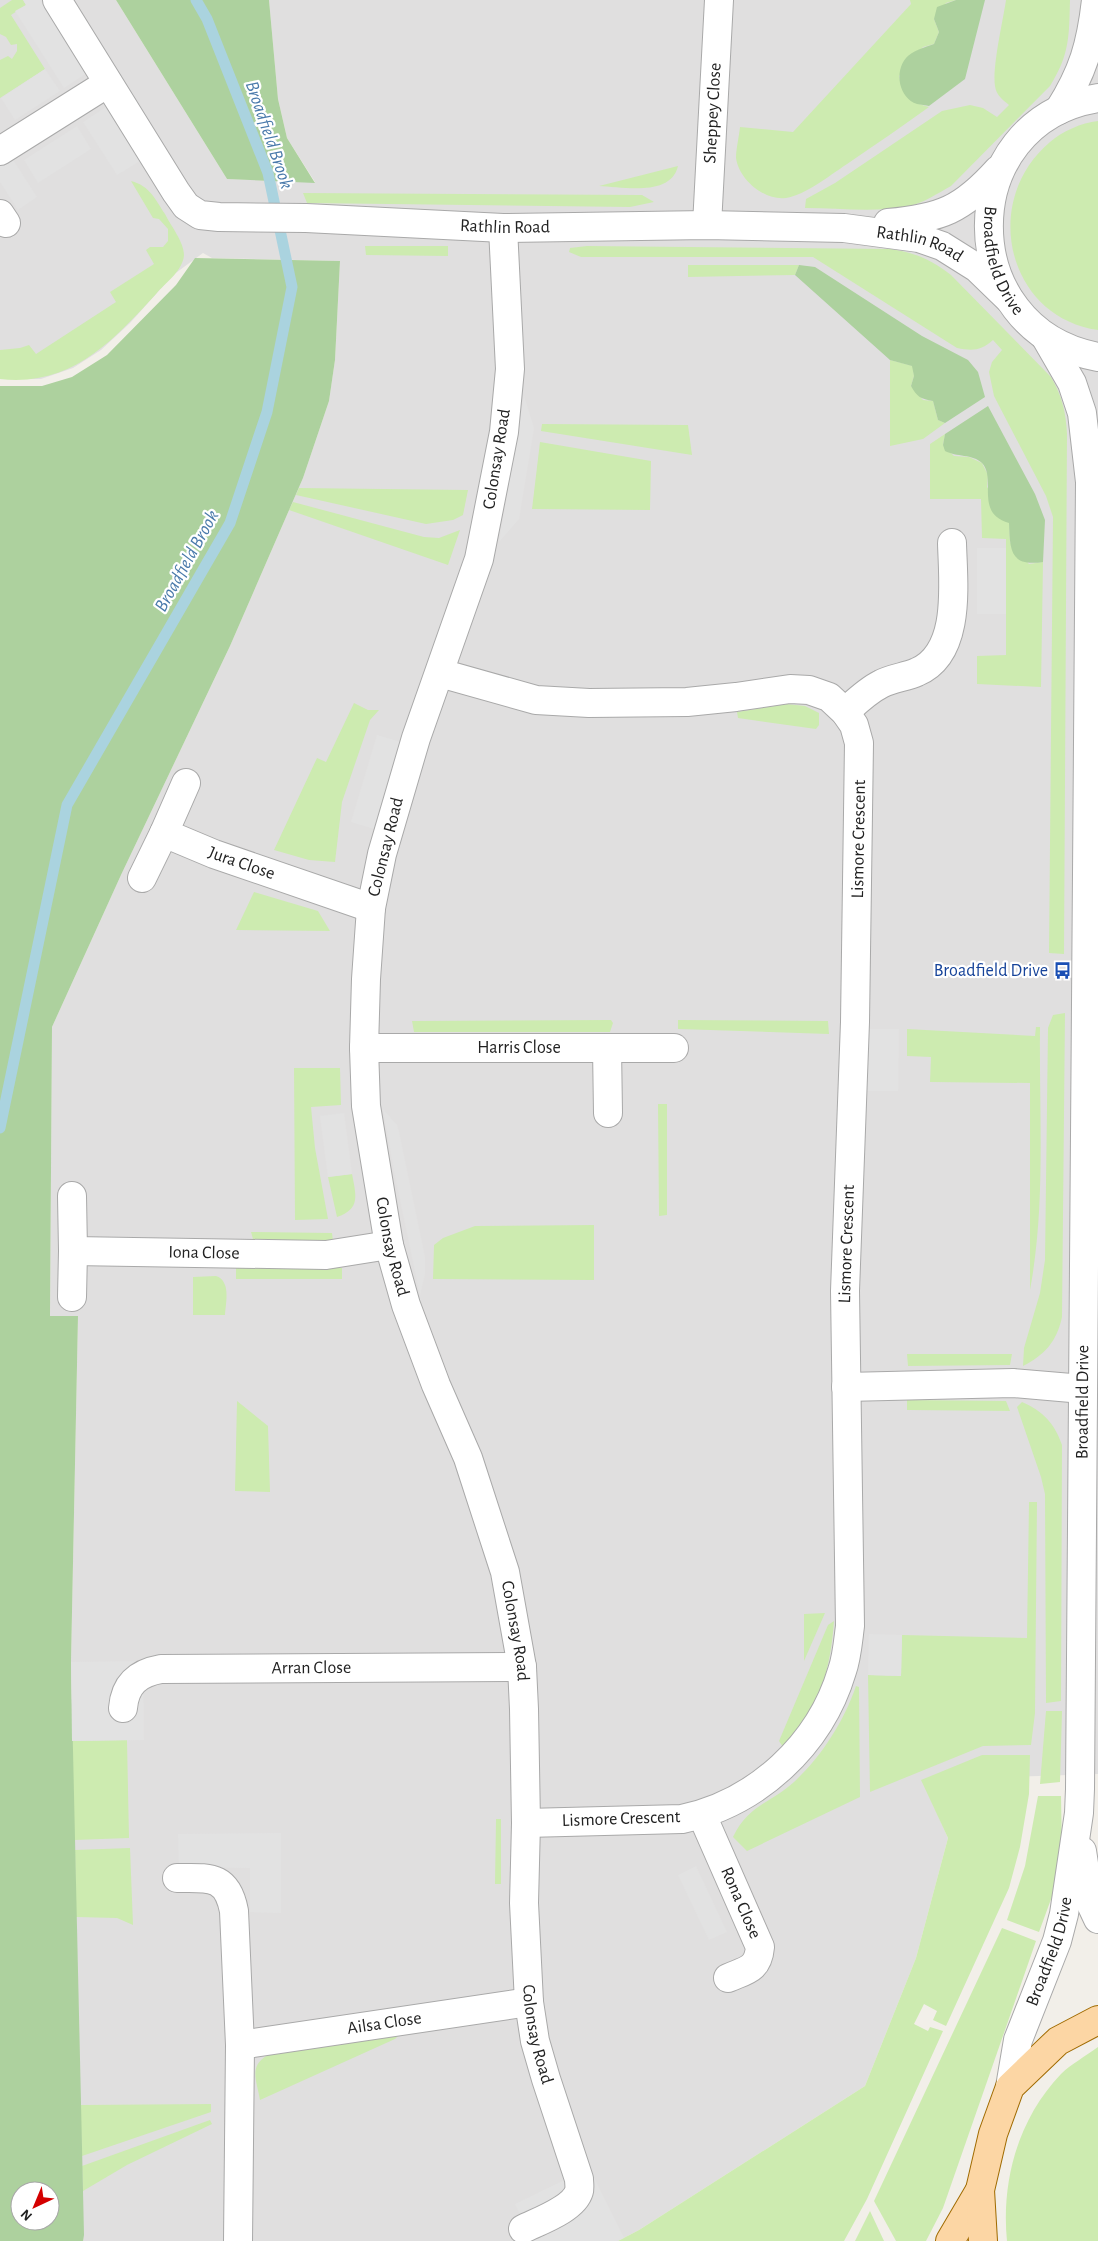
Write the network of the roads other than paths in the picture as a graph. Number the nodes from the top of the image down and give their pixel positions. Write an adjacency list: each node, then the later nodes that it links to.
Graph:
1 (57, 0): 5 (street, Rathlin Road)
2 (711, 0): 3 (street)
3 (719, 0): 10 (street, Sheppey Close)
4 (1097, 2): 7 (street, Broadfield Drive)
5 (108, 83): 8 (street); 11 (street, Rathlin Road)
6 (1098, 98): 7 (street, Broadfield Drive)
7 (1060, 110): 9 (street, Broadfield Drive)
8 (0, 151)
9 (1006, 160): 12 (street, Rathlin Road); 13 (street, Broadfield Drive)
10 (708, 225): 11 (street, Rathlin Road); 12 (street, Rathlin Road)
11 (503, 228): 18 (street, Colonsay Road)
12 (844, 228): 13 (street, Rathlin Road)
13 (1009, 299): 14 (street, Broadfield Drive)
14 (1046, 338): 15 (street, Broadfield Drive); 16 (street, Broadfield Drive)
15 (1098, 357)
16 (1094, 470): 33 (street, Broadfield Drive)
17 (952, 543): 19 (street)
18 (440, 673): 19 (street, Lismore Crescent); 23 (street, Colonsay Road)
19 (845, 712): 32 (street, Lismore Crescent)
20 (186, 783): 21 (street)
21 (164, 833): 22 (street); 23 (street, Jura Close)
22 (142, 878)
23 (371, 908): 24 (street, Colonsay Road)
24 (364, 1048): 25 (street, Harris Close); 29 (street, Colonsay Road)
25 (607, 1048): 26 (street, Harris Close); 27 (street)
26 (674, 1048)
27 (608, 1113)
28 (72, 1196): 30 (street)
29 (389, 1244): 30 (street, Iona Close); 34 (street, Colonsay Road)
30 (73, 1251): 31 (street)
31 (72, 1296)
32 (846, 1387): 33 (street); 37 (street, Lismore Crescent)
33 (1083, 1389): 36 (street, Broadfield Drive)
34 (522, 1667): 35 (street, Arran Close); 38 (street, Colonsay Road)
35 (123, 1708)
36 (1079, 1812): 40 (street, Broadfield Drive); 45 (street, Broadfield Drive)
37 (702, 1815): 38 (street, Lismore Crescent); 41 (street, Rona Close)
38 (526, 1823): 42 (street, Colonsay Road)
39 (177, 1878): 44 (street)
40 (1098, 1919)
41 (728, 1978)
42 (529, 2002): 44 (street, Ailsa Close); 47 (street, Colonsay Road)
43 (1098, 2020): 45 (main road)
44 (240, 2045): 48 (street)
45 (1010, 2087): 46 (main road)
46 (980, 2190): 49 (main road); 50 (main road)
47 (524, 2229)
48 (238, 2241)
49 (950, 2241)
50 (984, 2241)

